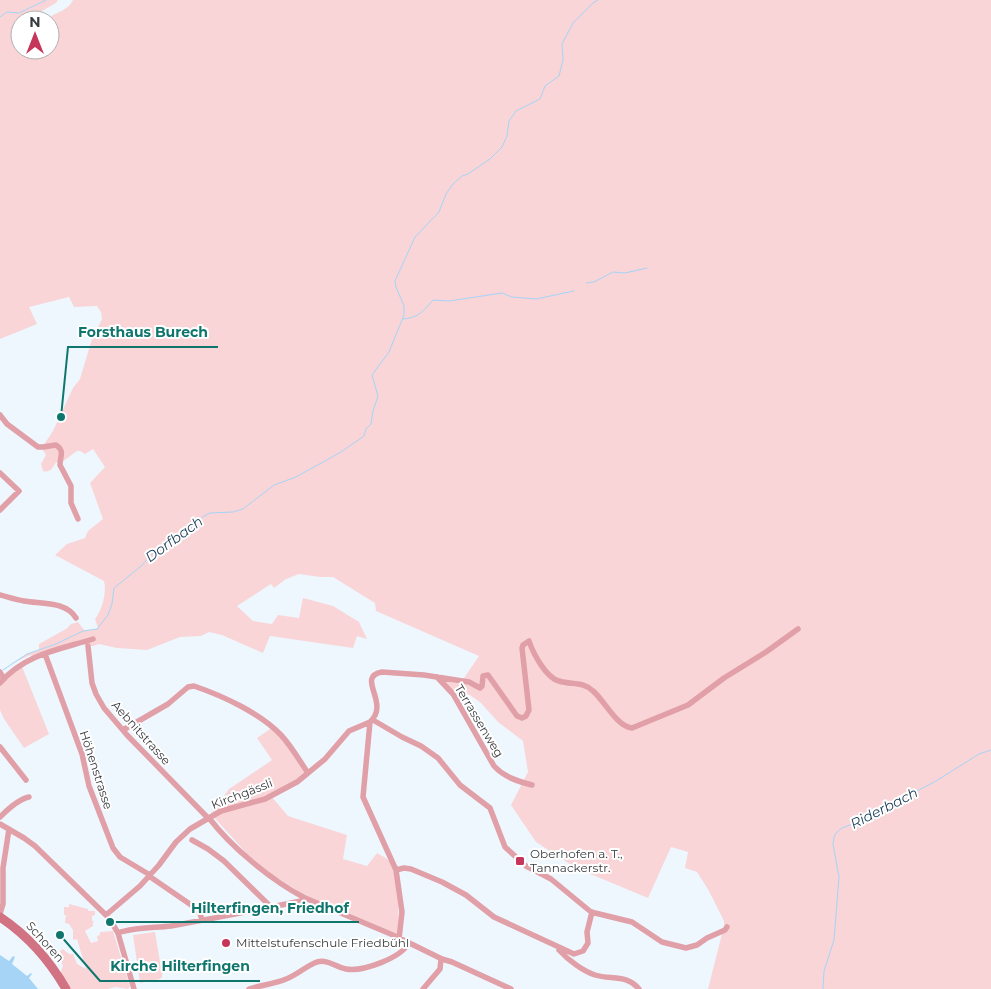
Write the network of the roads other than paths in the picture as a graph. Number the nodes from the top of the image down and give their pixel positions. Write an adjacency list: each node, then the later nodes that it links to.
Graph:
1 (0, 415): 4 (street)
2 (0, 473): 3 (street)
3 (0, 510)
4 (78, 519)
5 (0, 595): 6 (street)
6 (76, 618)
7 (798, 628): 12 (street)
8 (93, 639): 10 (street)
9 (88, 646): 14 (street, Aebnitstrasse)
10 (45, 654): 11 (street); 26 (street, Höhenstrasse)
11 (1, 677)
12 (437, 677): 13 (street); 18 (street, Terrassenweg)
13 (371, 721): 16 (street, Kirchgässli); 25 (street); 30 (street)
14 (123, 730): 16 (street); 21 (street, Aebnitstrasse)
15 (0, 747): 17 (street)
16 (308, 773): 21 (street, Kirchgässli)
17 (26, 780)
18 (532, 785)
19 (29, 797): 20 (street)
20 (0, 817)
21 (209, 818): 26 (street, Kirchgässli); 28 (street, Aebnitstrasse)
22 (0, 824): 23 (street)
23 (9, 829): 27 (street); 31 (street)
24 (192, 840): 29 (street)
25 (396, 870): 36 (street); 38 (street)
26 (150, 875): 31 (street, Kirchgässli); 33 (street, Höhenstrasse)
27 (1, 876): 32 (street)
28 (304, 898): 29 (street); 36 (street, Aebnitstrasse)
29 (272, 907): 33 (street)
30 (592, 912): 34 (street); 38 (street)
31 (106, 915): 35 (street)
32 (0, 916): 40 (main road, Schoren)
33 (202, 920): 35 (street)
34 (727, 927)
35 (118, 933): 41 (street)
36 (399, 939): 37 (street, Aebnitstrasse)
37 (408, 944): 39 (street, Aebnitstrasse); 42 (street)
38 (559, 948): 45 (street)
39 (442, 959): 43 (street); 44 (street, Aebnitstrasse)
40 (66, 989)
41 (134, 989)
42 (249, 989)
43 (423, 989)
44 (511, 989)
45 (639, 989)

